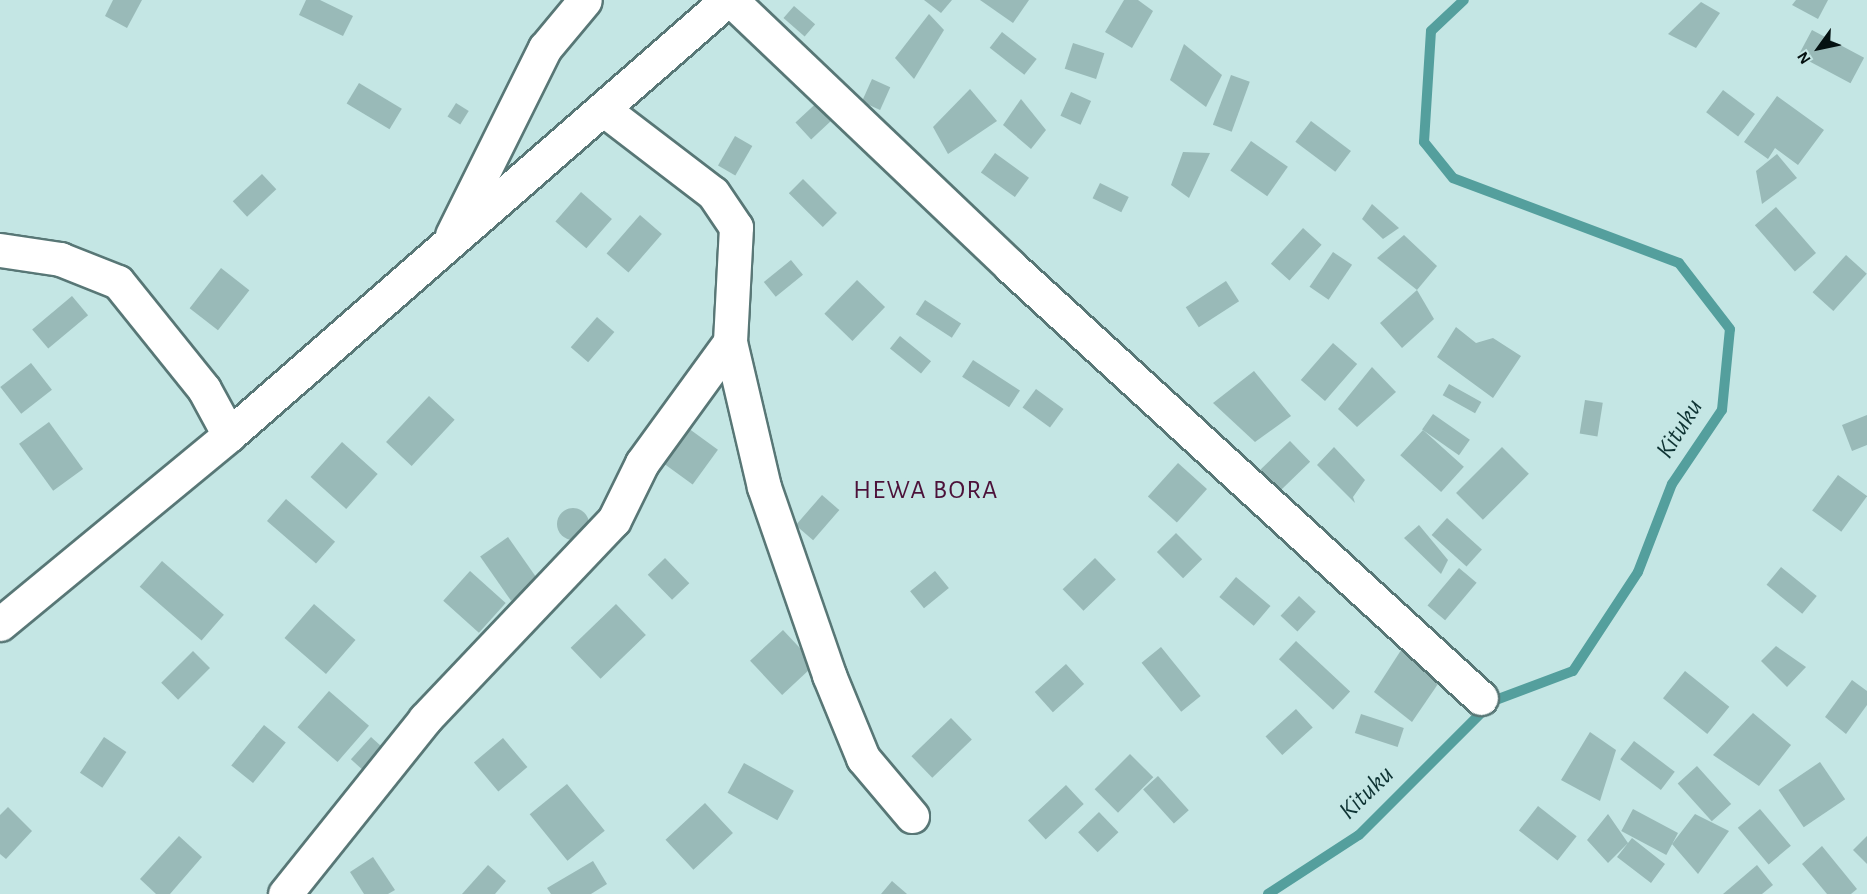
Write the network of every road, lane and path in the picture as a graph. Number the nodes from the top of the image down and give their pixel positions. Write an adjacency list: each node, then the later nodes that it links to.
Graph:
1 (585, 0): 4 (street)
2 (729, 0): 3 (street); 9 (street)
3 (603, 109): 4 (street); 6 (street)
4 (445, 249): 7 (street)
5 (0, 250): 7 (street)
6 (730, 342): 10 (street); 11 (street)
7 (229, 435): 8 (street)
8 (0, 624)
9 (1481, 698)
10 (912, 816)
11 (285, 894)

